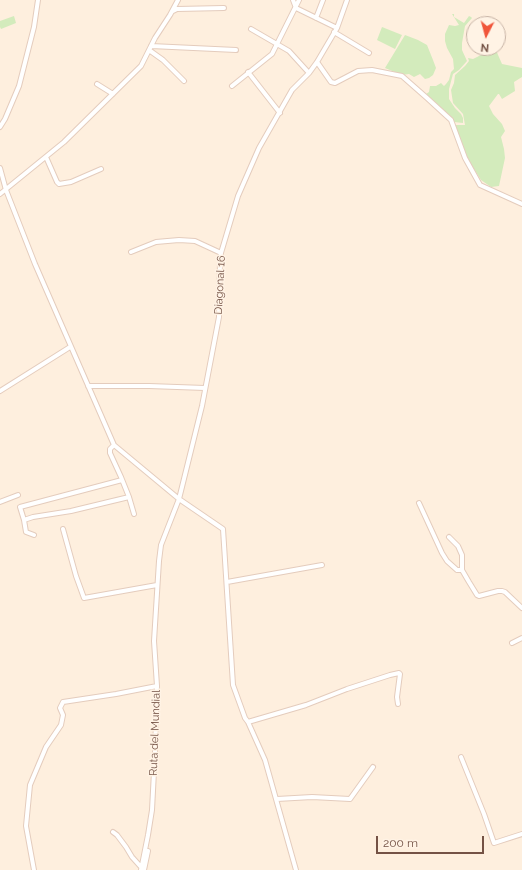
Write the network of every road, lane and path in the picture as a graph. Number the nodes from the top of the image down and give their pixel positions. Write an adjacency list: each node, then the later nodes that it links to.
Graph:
1 (38, 0): 26 (street)
2 (178, 0): 9 (street)
3 (293, 0): 8 (street)
4 (299, 0): 8 (street)
5 (323, 0): 10 (street)
6 (347, 0): 12 (street, Diagonal 16)
7 (224, 8): 9 (street)
8 (296, 8): 10 (street); 13 (street)
9 (171, 12): 14 (street)
10 (316, 18): 12 (street)
11 (251, 29): 13 (street)
12 (336, 30): 16 (street); 17 (street, Diagonal 16)
13 (277, 44): 18 (street); 19 (street)
14 (150, 48): 15 (street); 20 (street); 23 (street)
15 (236, 50)
16 (369, 53)
17 (317, 62): 19 (street, Diagonal 16); 33 (street)
18 (248, 72): 22 (street); 24 (street)
19 (309, 73): 24 (street, Diagonal 16)
20 (184, 81)
21 (97, 84): 23 (street)
22 (232, 86)
23 (113, 94): 28 (street)
24 (280, 113): 35 (street, Diagonal 16)
25 (0, 115): 26 (street)
26 (5, 119): 27 (street)
27 (0, 128)
28 (46, 157): 30 (street); 31 (street)
29 (0, 168): 31 (street)
30 (101, 169)
31 (6, 190): 32 (street); 36 (street)
32 (0, 194)
33 (522, 204)
34 (132, 252): 35 (street)
35 (221, 253): 38 (street, Diagonal 16)
36 (70, 347): 37 (street); 39 (street)
37 (88, 386): 38 (street); 40 (street)
38 (205, 388): 44 (street, Diagonal 16)
39 (0, 391)
40 (114, 445): 41 (street); 44 (street)
41 (122, 480): 43 (street); 48 (street)
42 (18, 495): 45 (street)
43 (129, 497): 47 (street); 48 (street)
44 (179, 499): 54 (street); 55 (street, Diagonal 16)
45 (0, 502)
46 (419, 503): 53 (street)
47 (134, 514)
48 (24, 520): 50 (street)
49 (63, 529): 55 (street)
50 (34, 535)
51 (449, 537): 53 (street)
52 (322, 565): 54 (street)
53 (462, 570): 57 (street)
54 (226, 582): 62 (street)
55 (157, 585): 56 (street, Diagonal 16)
56 (156, 594): 60 (street, Ruta del Mundial)
57 (522, 608)
58 (522, 638): 59 (street)
59 (512, 642)
60 (157, 686): 68 (street, Ruta del Mundial); 69 (street)
61 (398, 704): 62 (street)
62 (248, 722): 65 (street)
63 (461, 757): 67 (street)
64 (373, 767): 65 (street)
65 (277, 799): 70 (street)
66 (113, 832): 68 (street)
67 (522, 834)
68 (142, 869)
69 (34, 870)
70 (296, 870)

